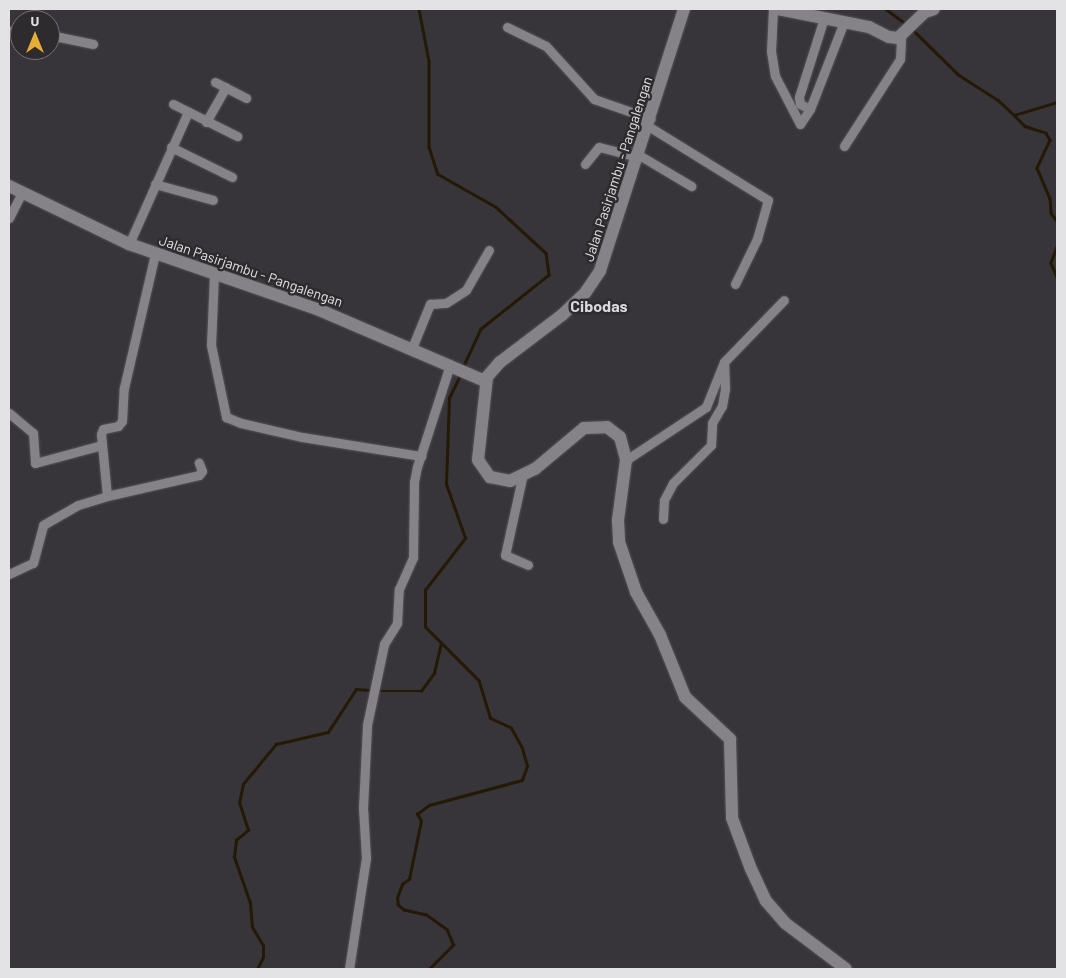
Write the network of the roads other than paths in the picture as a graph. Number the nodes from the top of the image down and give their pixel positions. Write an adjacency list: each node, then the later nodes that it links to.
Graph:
1 (684, 9): 19 (main road, Jalan Pasirjambu - Pangalengan)
2 (773, 9): 16 (street)
3 (778, 9): 6 (main road)
4 (934, 9): 5 (main road)
5 (919, 14): 9 (main road)
6 (824, 18): 7 (main road); 16 (street)
7 (844, 22): 9 (main road); 16 (street)
8 (507, 27): 19 (street)
9 (904, 35): 21 (street)
10 (60, 37): 11 (street)
11 (93, 44)
12 (215, 82): 13 (street)
13 (226, 87): 14 (street); 18 (street)
14 (246, 98)
15 (173, 104): 17 (street)
16 (810, 109)
17 (188, 112): 18 (street); 22 (street)
18 (206, 122): 20 (street)
19 (650, 123): 23 (main road, Jalan Pasirjambu - Pangalengan); 36 (street)
20 (237, 136)
21 (844, 146)
22 (171, 147): 25 (street); 26 (street)
23 (639, 156): 24 (street); 28 (street); 41 (main road, Jalan Pasirjambu - Pangalengan)
24 (585, 164)
25 (232, 177)
26 (155, 184): 30 (street); 32 (street)
27 (9, 186): 29 (main road, Jalan Pasirjambu - Pangalengan)
28 (691, 186)
29 (22, 193): 31 (street); 32 (main road, Jalan Pasirjambu - Pangalengan)
30 (214, 200)
31 (9, 218)
32 (129, 244): 34 (main road, Jalan Pasirjambu - Pangalengan)
33 (489, 250): 38 (street)
34 (155, 254): 35 (main road, Jalan Pasirjambu - Pangalengan); 43 (street)
35 (214, 274): 38 (main road, Jalan Pasirjambu - Pangalengan); 44 (street)
36 (735, 284)
37 (784, 300): 39 (street)
38 (412, 348): 40 (main road, Jalan Pasirjambu - Pangalengan)
39 (724, 362): 45 (street); 49 (street)
40 (452, 366): 41 (main road, Jalan Pasirjambu - Pangalengan); 44 (street)
41 (485, 381): 47 (main road)
42 (9, 413): 43 (street)
43 (102, 445): 48 (street)
44 (422, 456): 52 (street)
45 (626, 460): 47 (main road); 53 (main road)
46 (199, 463): 48 (street)
47 (522, 478): 50 (street)
48 (107, 496): 51 (street)
49 (663, 519)
50 (528, 565)
51 (9, 574)
52 (349, 969)
53 (846, 969)

